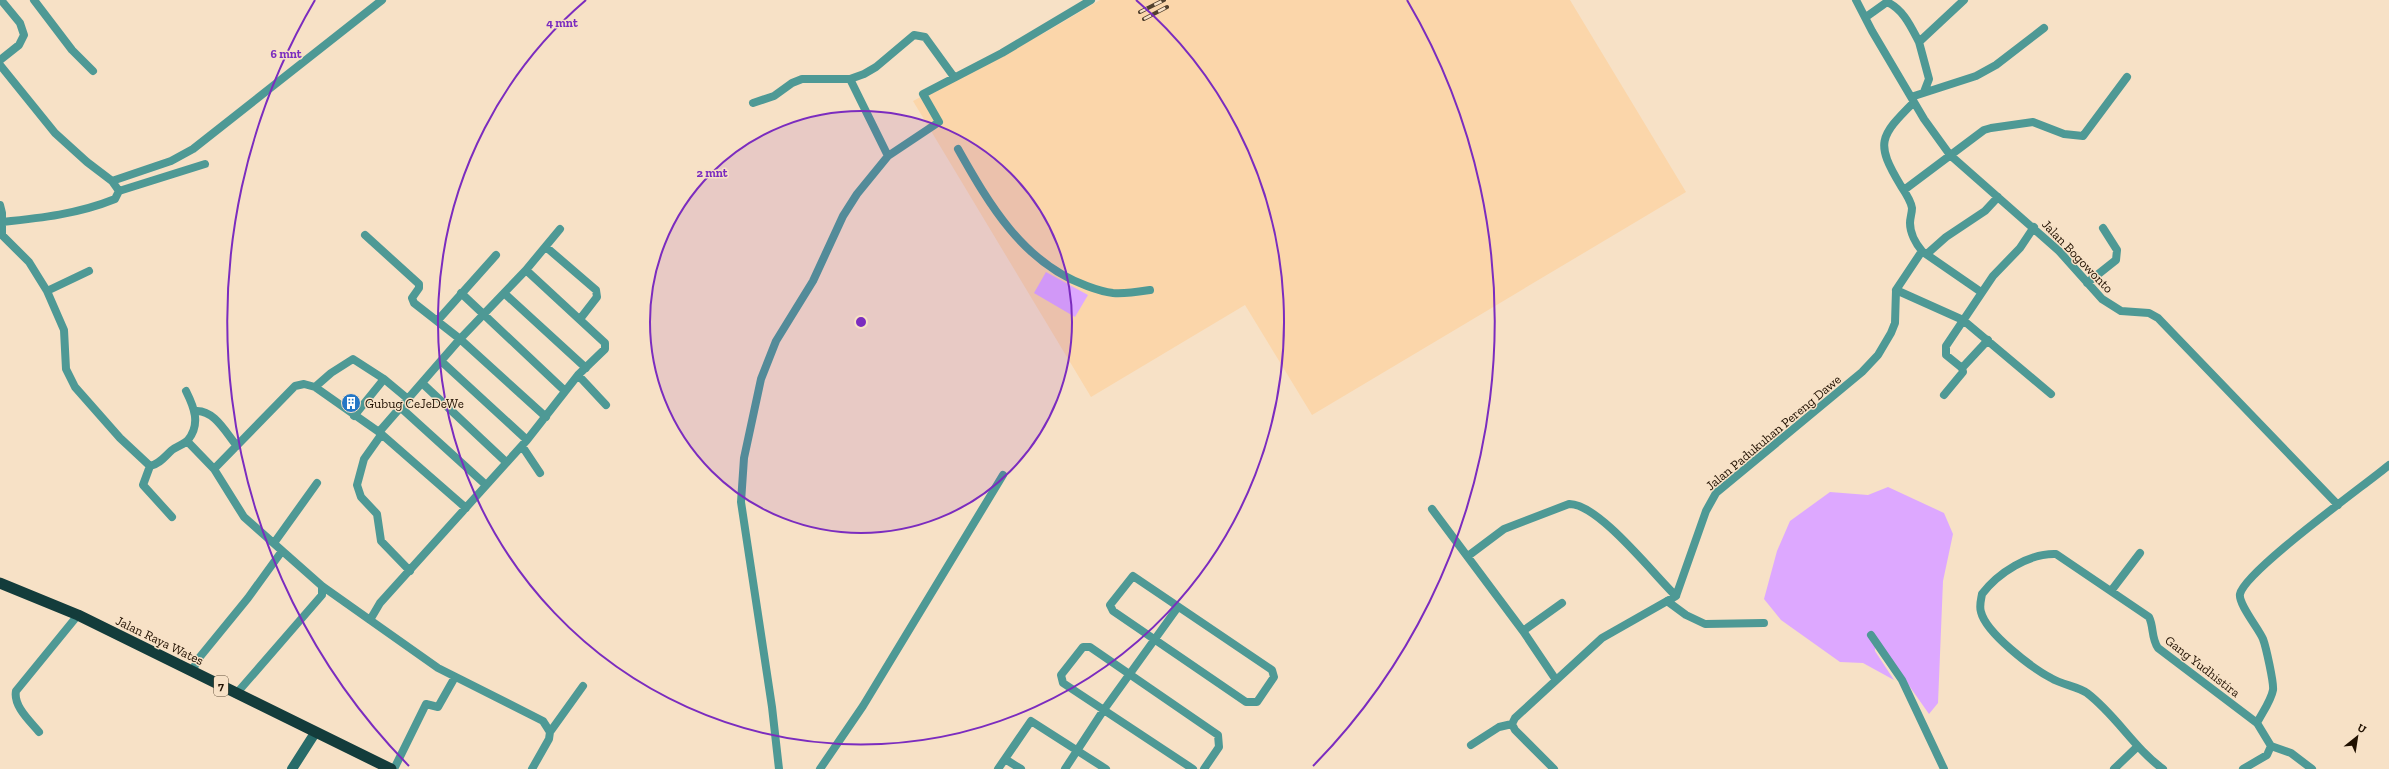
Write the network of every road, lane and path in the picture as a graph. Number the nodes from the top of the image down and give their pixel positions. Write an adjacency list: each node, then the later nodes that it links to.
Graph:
1 (34, 0): 13 (street)
2 (382, 0): 24 (street)
3 (1091, 0): 14 (street)
4 (1856, 0): 8 (street, Jalan Bogowonto)
5 (1964, 0): 10 (street)
6 (3, 1): 11 (street)
7 (1880, 3): 8 (street); 10 (street)
8 (1866, 17): 18 (street, Jalan Bogowonto)
9 (2044, 28): 17 (street)
10 (1919, 42): 17 (street)
11 (0, 60)
12 (0, 65): 24 (street)
13 (93, 71)
14 (954, 77): 16 (street); 22 (street)
15 (2127, 77): 21 (street)
16 (850, 79): 19 (street); 22 (street)
17 (1924, 92): 18 (street)
18 (1913, 99): 21 (street, Jalan Bogowonto); 25 (street)
19 (753, 103)
20 (958, 149): 41 (street)
21 (1950, 155): 25 (street); 27 (street, Jalan Bogowonto)
22 (888, 156): 125 (street)
23 (205, 164): 26 (street)
24 (112, 181): 26 (street)
25 (1904, 190): 36 (street)
26 (119, 191): 29 (street)
27 (1998, 197): 30 (street, Jalan Bogowonto); 36 (street)
28 (0, 205): 29 (street)
29 (2, 222): 34 (street)
30 (2034, 227): 40 (street, Jalan Bogowonto); 44 (street)
31 (2103, 228): 40 (street)
32 (560, 229): 35 (street)
33 (365, 235): 49 (street)
34 (1, 236): 43 (street)
35 (546, 247): 38 (street); 48 (street)
36 (1925, 252): 42 (street); 44 (street)
37 (496, 255): 45 (street)
38 (526, 270): 46 (street); 48 (street)
39 (89, 271): 43 (street)
40 (2087, 283): 82 (street, Jalan Bogowonto)
41 (1150, 290)
42 (1896, 290): 50 (street); 94 (street, Jalan Padukuhan Pereng Dawe)
43 (47, 291): 76 (street)
44 (1981, 292): 50 (street)
45 (461, 293): 47 (street); 49 (street)
46 (504, 293): 47 (street); 54 (street)
47 (484, 314): 51 (street); 61 (street)
48 (580, 319): 54 (street)
49 (438, 320): 51 (street)
50 (1963, 320): 52 (street); 55 (street)
51 (460, 339): 53 (street); 69 (street)
52 (1988, 340): 55 (street); 62 (street)
53 (441, 361): 58 (street); 72 (street)
54 (586, 368): 56 (street)
55 (1962, 368): 63 (street)
56 (578, 375): 61 (street); 65 (street)
57 (384, 379): 59 (street); 64 (street); 68 (street)
58 (422, 383): 64 (street); 74 (street)
59 (315, 387): 68 (street); 73 (street)
60 (186, 391): 67 (street)
61 (565, 391): 69 (street)
62 (2051, 394)
63 (1944, 395)
64 (408, 399): 66 (street)
65 (606, 405)
66 (400, 407): 70 (street); 81 (street)
67 (195, 411): 71 (street); 73 (street)
68 (354, 416): 70 (street)
69 (546, 417): 72 (street)
70 (380, 434): 83 (street); 90 (street)
71 (188, 441): 76 (street); 77 (street)
72 (525, 443): 74 (street); 78 (street)
73 (237, 446): 77 (street)
74 (506, 462): 81 (street)
75 (2389, 465): 82 (street)
76 (150, 466): 85 (street)
77 (214, 469): 86 (street)
78 (540, 472)
79 (1003, 475): 126 (street)
80 (317, 483): 86 (street)
81 (486, 485): 83 (street)
82 (2338, 505): 111 (street)
83 (466, 508): 90 (street)
84 (1432, 509): 89 (street)
85 (172, 517)
86 (274, 543): 87 (street)
87 (282, 551): 92 (street); 104 (street)
88 (2140, 553): 93 (street)
89 (1468, 556): 94 (street); 101 (street)
90 (410, 570): 99 (street)
91 (0, 583): 98 (highway, Jalan Raya Wates / 7)
92 (322, 586): 99 (street); 109 (street)
93 (2111, 591): 111 (street, Gang Yudhistira); 118 (street, Gang Yudhistira)
94 (1676, 596): 95 (street)
95 (1667, 601): 100 (street); 107 (street)
96 (1562, 603): 101 (street)
97 (1178, 607): 103 (street); 103 (street); 103 (street)
98 (78, 615): 104 (highway, Jalan Raya Wates / 7); 113 (street)
99 (370, 620): 106 (street)
100 (1764, 624)
101 (1523, 631): 107 (street)
102 (1871, 635): 134 (street)
103 (1155, 641): 105 (street)
104 (192, 671): 109 (highway, Jalan Raya Wates / 7)
105 (1130, 674): 110 (street); 110 (street); 132 (street)
106 (455, 677): 114 (street); 123 (street)
107 (1556, 680): 112 (street)
108 (583, 686): 114 (street)
109 (236, 694): 115 (highway, Jalan Raya Wates / 7)
110 (1103, 711): 119 (street); 131 (street)
111 (2258, 723): 117 (street)
112 (1512, 724): 116 (street); 133 (street)
113 (39, 732)
114 (550, 732): 124 (street)
115 (315, 733): 121 (main road); 122 (highway, Jalan Raya Wates / 7)
116 (1472, 745)
117 (2271, 746): 137 (street); 138 (street)
118 (2137, 747): 135 (street); 136 (street)
119 (1077, 750): 120 (street); 129 (street); 130 (street)
120 (1005, 759): 127 (street); 128 (street)
121 (292, 769)
122 (391, 769)
123 (394, 769)
124 (532, 769)
125 (779, 769)
126 (820, 769)
127 (998, 769)
128 (1021, 769)
129 (1065, 769)
130 (1106, 769)
131 (1193, 769)
132 (1204, 769)
133 (1554, 769)
134 (1944, 769)
135 (2114, 769)
136 (2163, 769)
137 (2243, 769)
138 (2312, 769)

